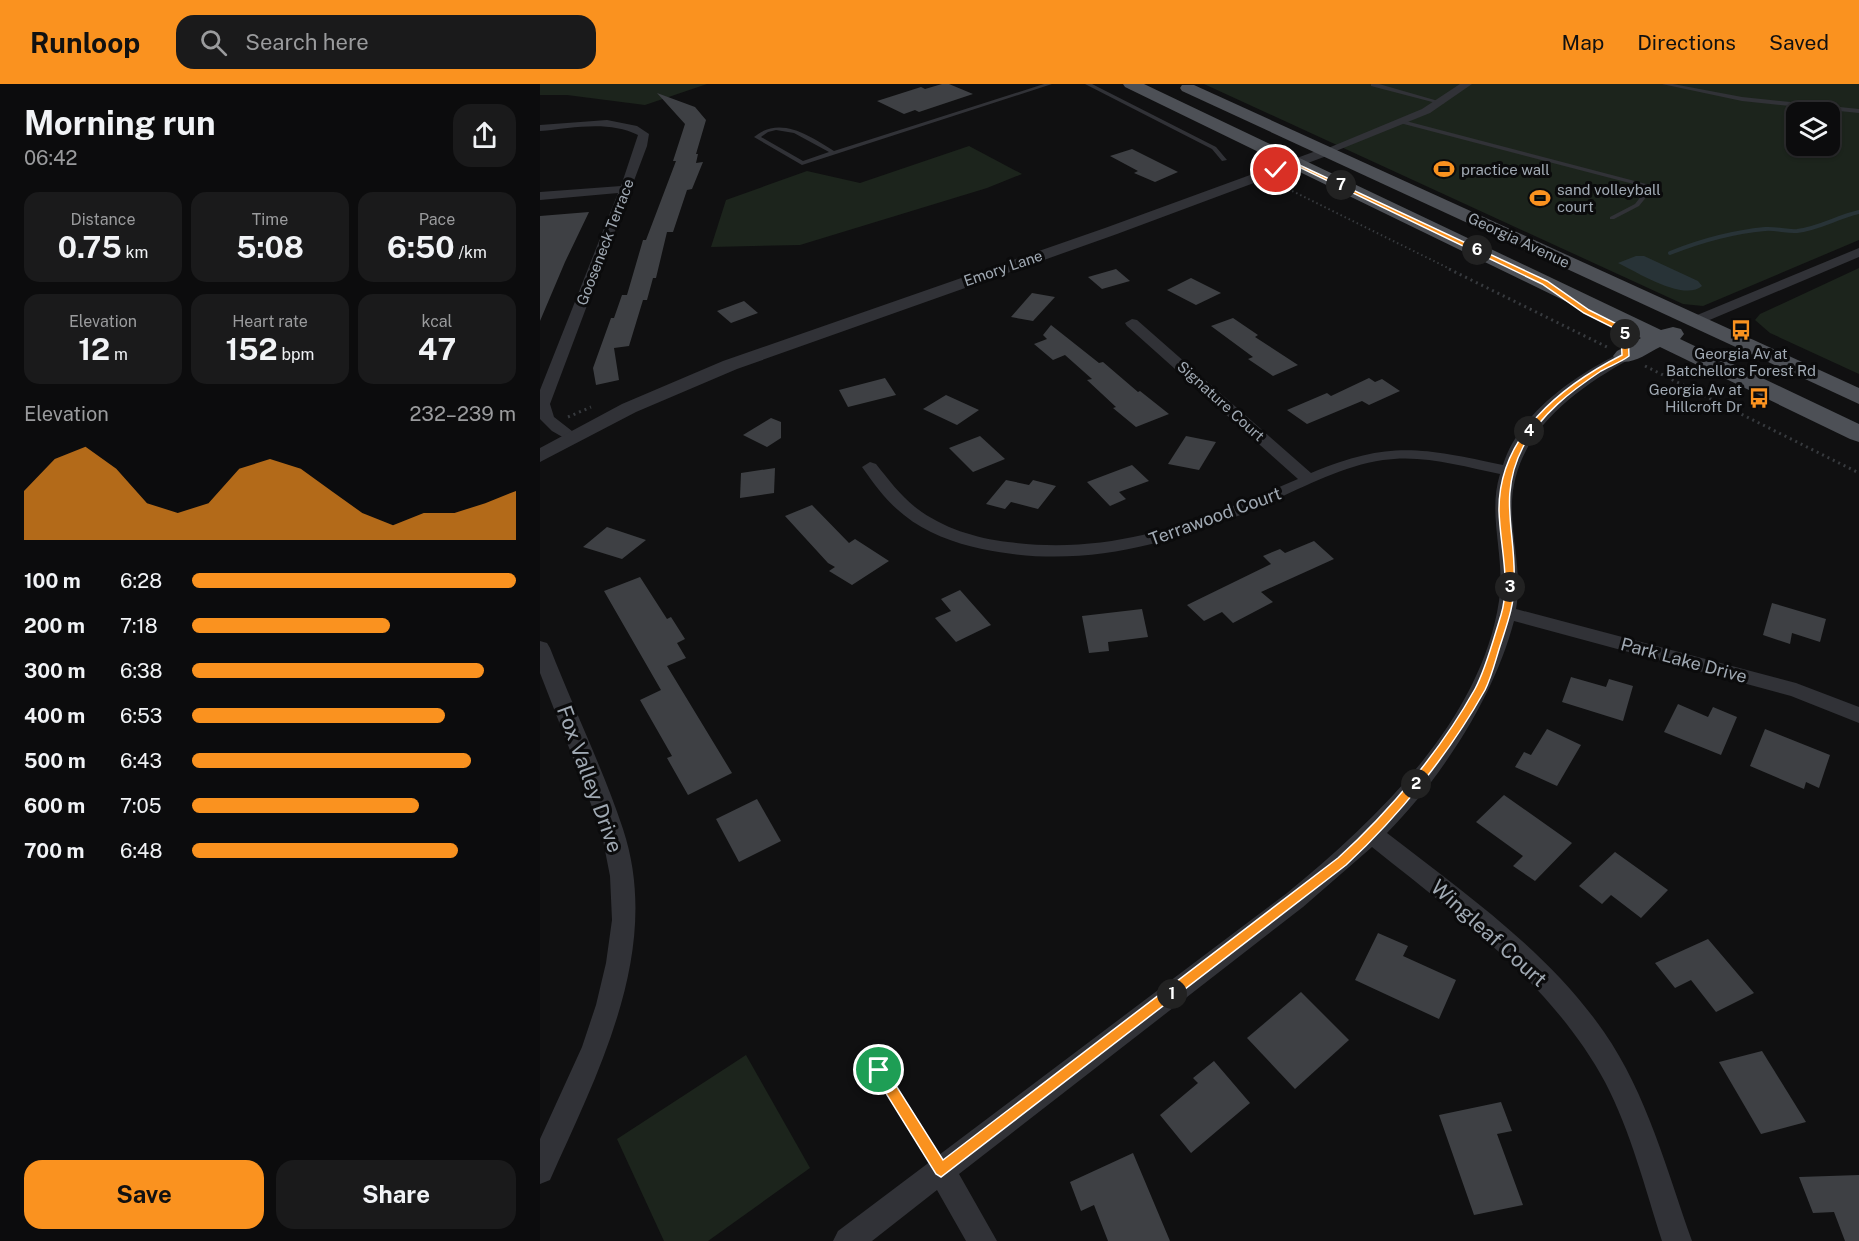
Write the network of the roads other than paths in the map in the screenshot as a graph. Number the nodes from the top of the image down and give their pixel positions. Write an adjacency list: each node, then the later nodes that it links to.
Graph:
1 (1049, 84): 13 (lane)
2 (1088, 84): 14 (lane)
3 (1131, 84): 15 (main road, Georgia Avenue)
4 (1179, 84): 12 (main road, Georgia Avenue)
5 (1376, 84): 8 (lane)
6 (1467, 84): 8 (street, Emory Lane)
7 (1665, 84): 9 (lane)
8 (1442, 103): 10 (street, Emory Lane)
9 (1859, 111)
10 (1402, 122): 12 (street, Emory Lane); 18 (lane)
11 (540, 128): 16 (street, Gooseneck Terrace)
12 (1327, 151): 15 (street, Emory Lane); 22 (main road, Georgia Avenue)
13 (834, 153): 13 (lane)
14 (1224, 160)
15 (1295, 163): 20 (main road, Georgia Avenue); 30 (street, Emory Lane)
16 (625, 189): 17 (street); 30 (street, Gooseneck Terrace)
17 (540, 196)
18 (1612, 218)
19 (1859, 252): 22 (street)
20 (1485, 254): 21 (main road, Georgia Avenue); 22 (main road)
21 (1544, 282): 24 (main road, Georgia Avenue); 25 (main road)
22 (1695, 321): 27 (main road, Georgia Avenue)
23 (1132, 323): 34 (street, Signature Court)
24 (1659, 338): 25 (main road); 26 (main road, Georgia Avenue); 28 (main road)
25 (1619, 353): 26 (main road); 33 (street)
26 (1726, 370): 29 (main road, Georgia Avenue)
27 (1859, 397)
28 (1859, 403)
29 (1859, 434)
30 (573, 438): 31 (street, Emory Lane)
31 (540, 456)
32 (870, 467): 34 (street, Terrawood Court)
33 (1509, 471): 34 (street, Terrawood Court); 35 (street)
34 (1310, 480)
35 (1506, 613): 37 (street, Park Lake Drive); 38 (street)
36 (542, 658): 40 (street, Fox Valley Drive)
37 (1859, 715)
38 (1372, 834): 41 (street); 44 (street, Wingleaf Court)
39 (879, 1070): 41 (lane)
40 (540, 1170)
41 (941, 1170): 42 (street); 43 (street)
42 (848, 1241)
43 (982, 1241)
44 (1677, 1241)

